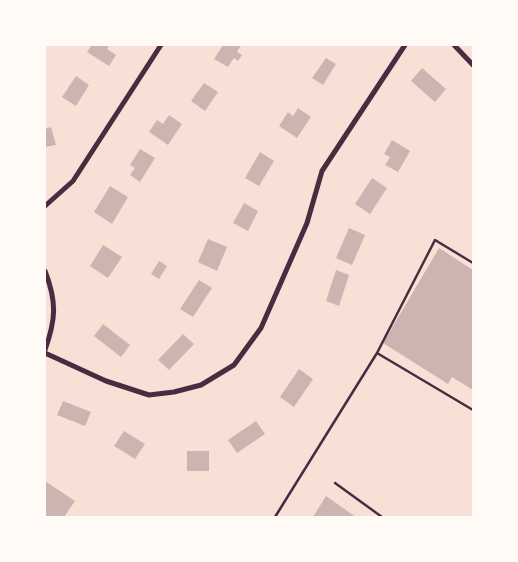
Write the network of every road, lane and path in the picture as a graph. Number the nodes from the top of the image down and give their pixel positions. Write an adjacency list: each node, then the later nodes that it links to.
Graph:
1 (161, 45): 5 (street)
2 (405, 45): 8 (street)
3 (454, 45): 4 (street)
4 (473, 65)
5 (45, 206)
6 (473, 263): 9 (lane)
7 (45, 271): 8 (street)
8 (45, 352)
9 (377, 352): 10 (lane); 12 (lane)
10 (473, 410)
11 (335, 484): 13 (lane)
12 (275, 517)
13 (382, 517)

